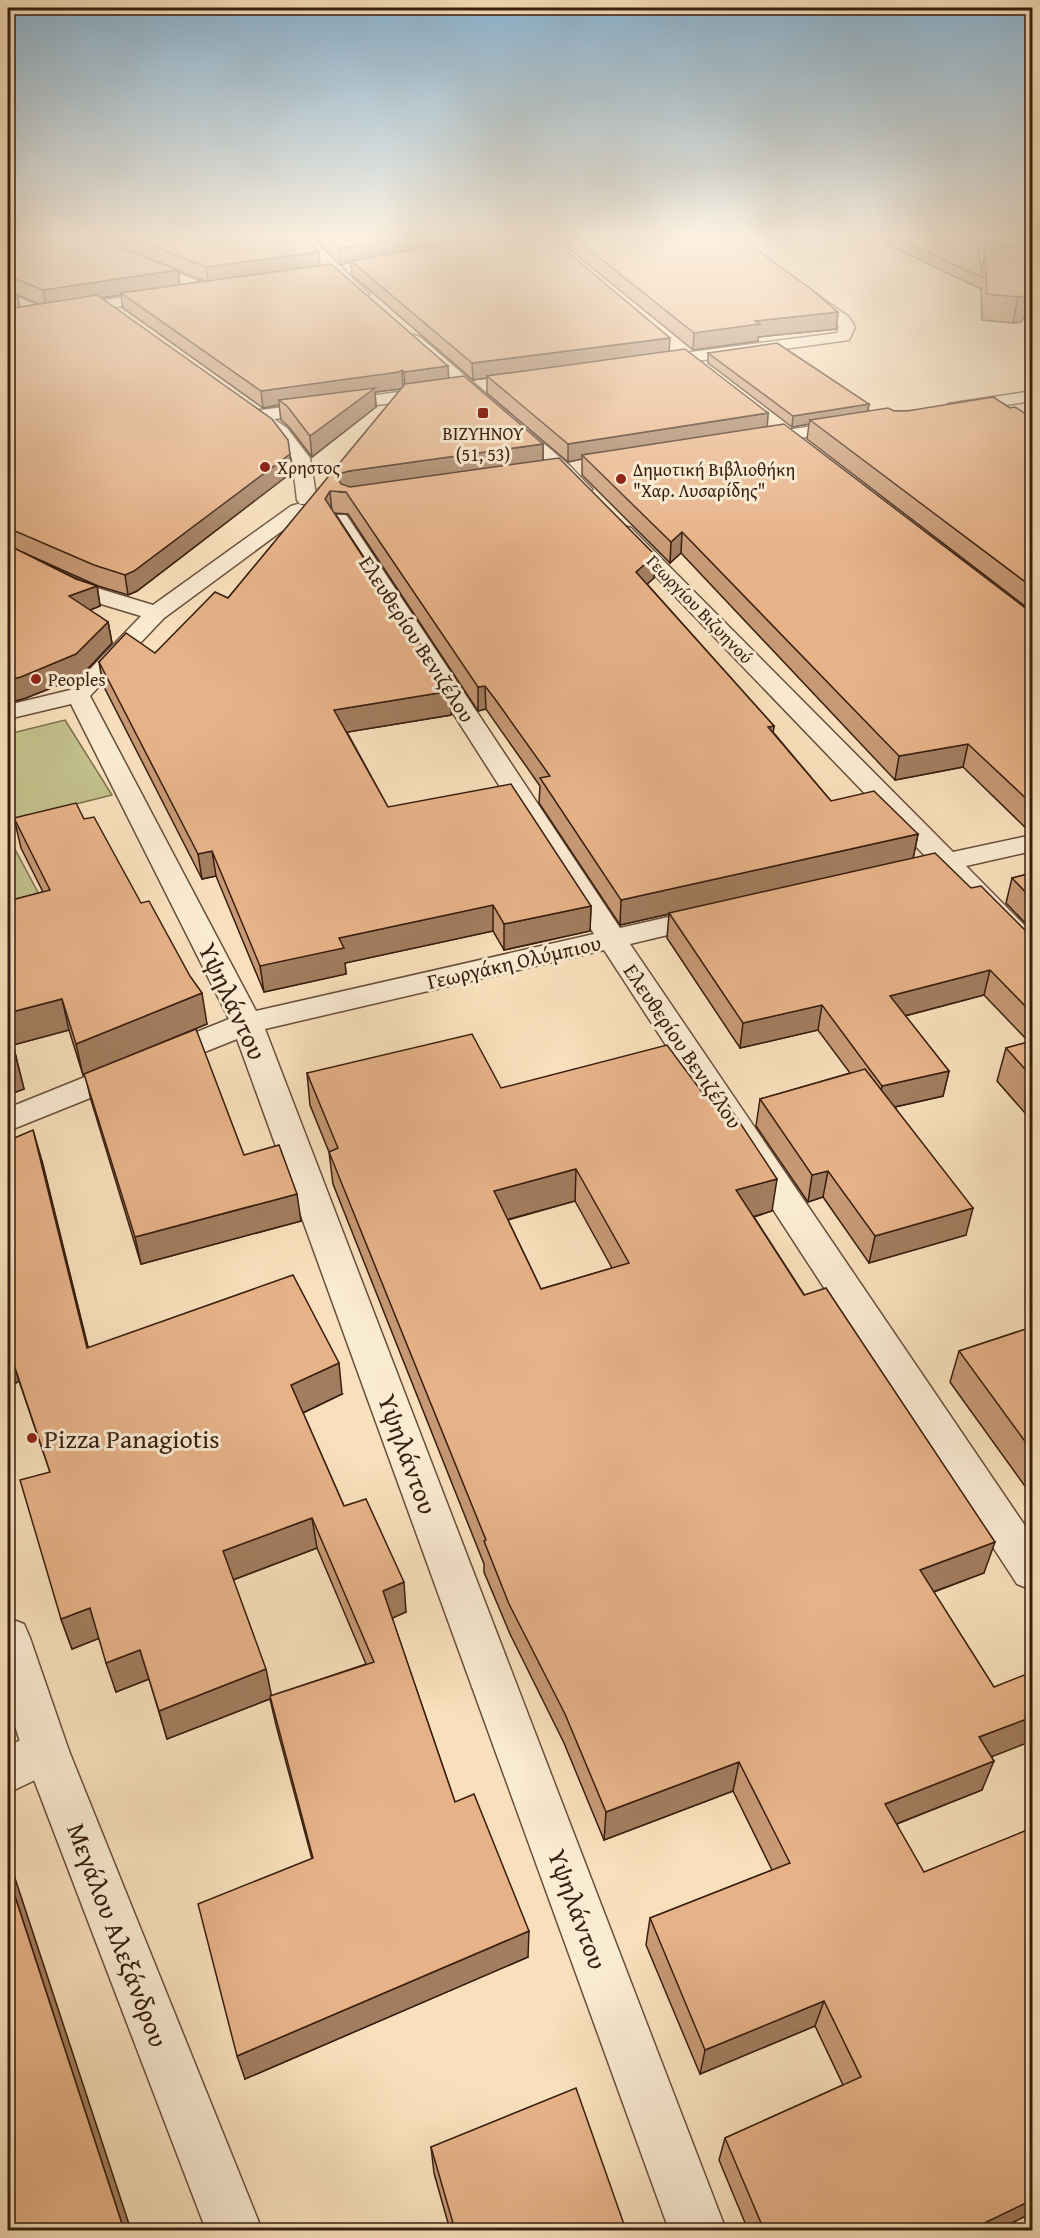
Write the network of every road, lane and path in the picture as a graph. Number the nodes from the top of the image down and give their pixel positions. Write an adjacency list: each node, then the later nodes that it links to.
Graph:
1 (414, 339): 8 (street)
2 (824, 339): 4 (street)
3 (669, 342): 4 (street)
4 (687, 357): 5 (street); 6 (street)
5 (630, 365)
6 (706, 371)
7 (492, 384): 8 (street)
8 (469, 387): 13 (street); 21 (street)
9 (1032, 396): 11 (street)
10 (238, 402): 13 (street, Ελευθερίου Βενιζέλου)
11 (991, 402): 12 (street); 14 (street)
12 (935, 411)
13 (257, 416): 24 (street, Ελευθερίου Βενιζέλου)
14 (1016, 418)
15 (771, 421): 17 (street)
16 (868, 422): 17 (street)
17 (789, 435): 18 (street); 19 (street)
18 (733, 444)
19 (808, 450)
20 (586, 466): 21 (street)
21 (563, 470): 22 (street); 23 (street)
22 (540, 473)
23 (596, 504)
24 (322, 510): 27 (street); 34 (street, Ελευθερίου Βενιζέλου)
25 (613, 520): 31 (street, Γεωργίου Βιζυηνού)
26 (8, 553): 27 (street)
27 (156, 613): 28 (street)
28 (78, 695): 29 (street); 36 (street, Υψηλάντου)
29 (8, 712)
30 (1032, 843): 31 (street)
31 (946, 861): 32 (street); 35 (street, Γεωργίου Βιζυηνού)
32 (877, 877)
33 (739, 909): 34 (street, Γεωργάκη Ολύμπιου)
34 (612, 939): 36 (street, Γεωργάκη Ολύμπιου); 38 (street, Ελευθερίου Βενιζέλου)
35 (1032, 949)
36 (248, 1023): 37 (street, Γεωργάκη Ολύμπιου); 42 (street, Υψηλάντου)
37 (8, 1120)
38 (1032, 1571)
39 (8, 1638): 40 (street, Μεγάλου Αλεξάνδρου)
40 (27, 1761): 41 (street, Μεγάλου Αλεξάνδρου)
41 (234, 2230)
42 (698, 2230)

